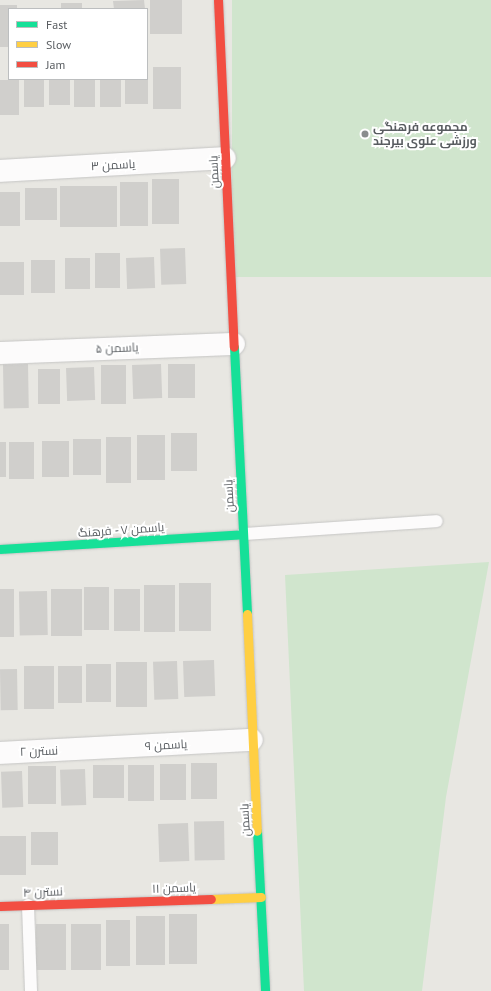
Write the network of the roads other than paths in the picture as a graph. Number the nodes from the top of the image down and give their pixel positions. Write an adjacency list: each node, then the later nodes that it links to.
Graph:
1 (218, 0): 2 (street, یاسمن)
2 (225, 158): 3 (street, یاسمن ۳); 4 (street, یاسمن)
3 (0, 171)
4 (234, 344): 5 (street, یاسمن ۵); 7 (street, یاسمن)
5 (0, 353)
6 (437, 520): 7 (lane)
7 (243, 534): 8 (street, یاسمن ۷ - فرهنگ); 9 (street, یاسمن)
8 (0, 549)
9 (252, 740): 10 (street, یاسمن ۹); 12 (street, یاسمن)
10 (79, 750): 11 (street, نسترن ۲)
11 (0, 753)
12 (261, 897): 13 (street, یاسمن ۱۱); 17 (street, یاسمن)
13 (87, 903): 14 (street, نسترن ۴)
14 (28, 905): 15 (street, نسترن ۴); 16 (lane)
15 (0, 906)
16 (31, 991)
17 (265, 991)

